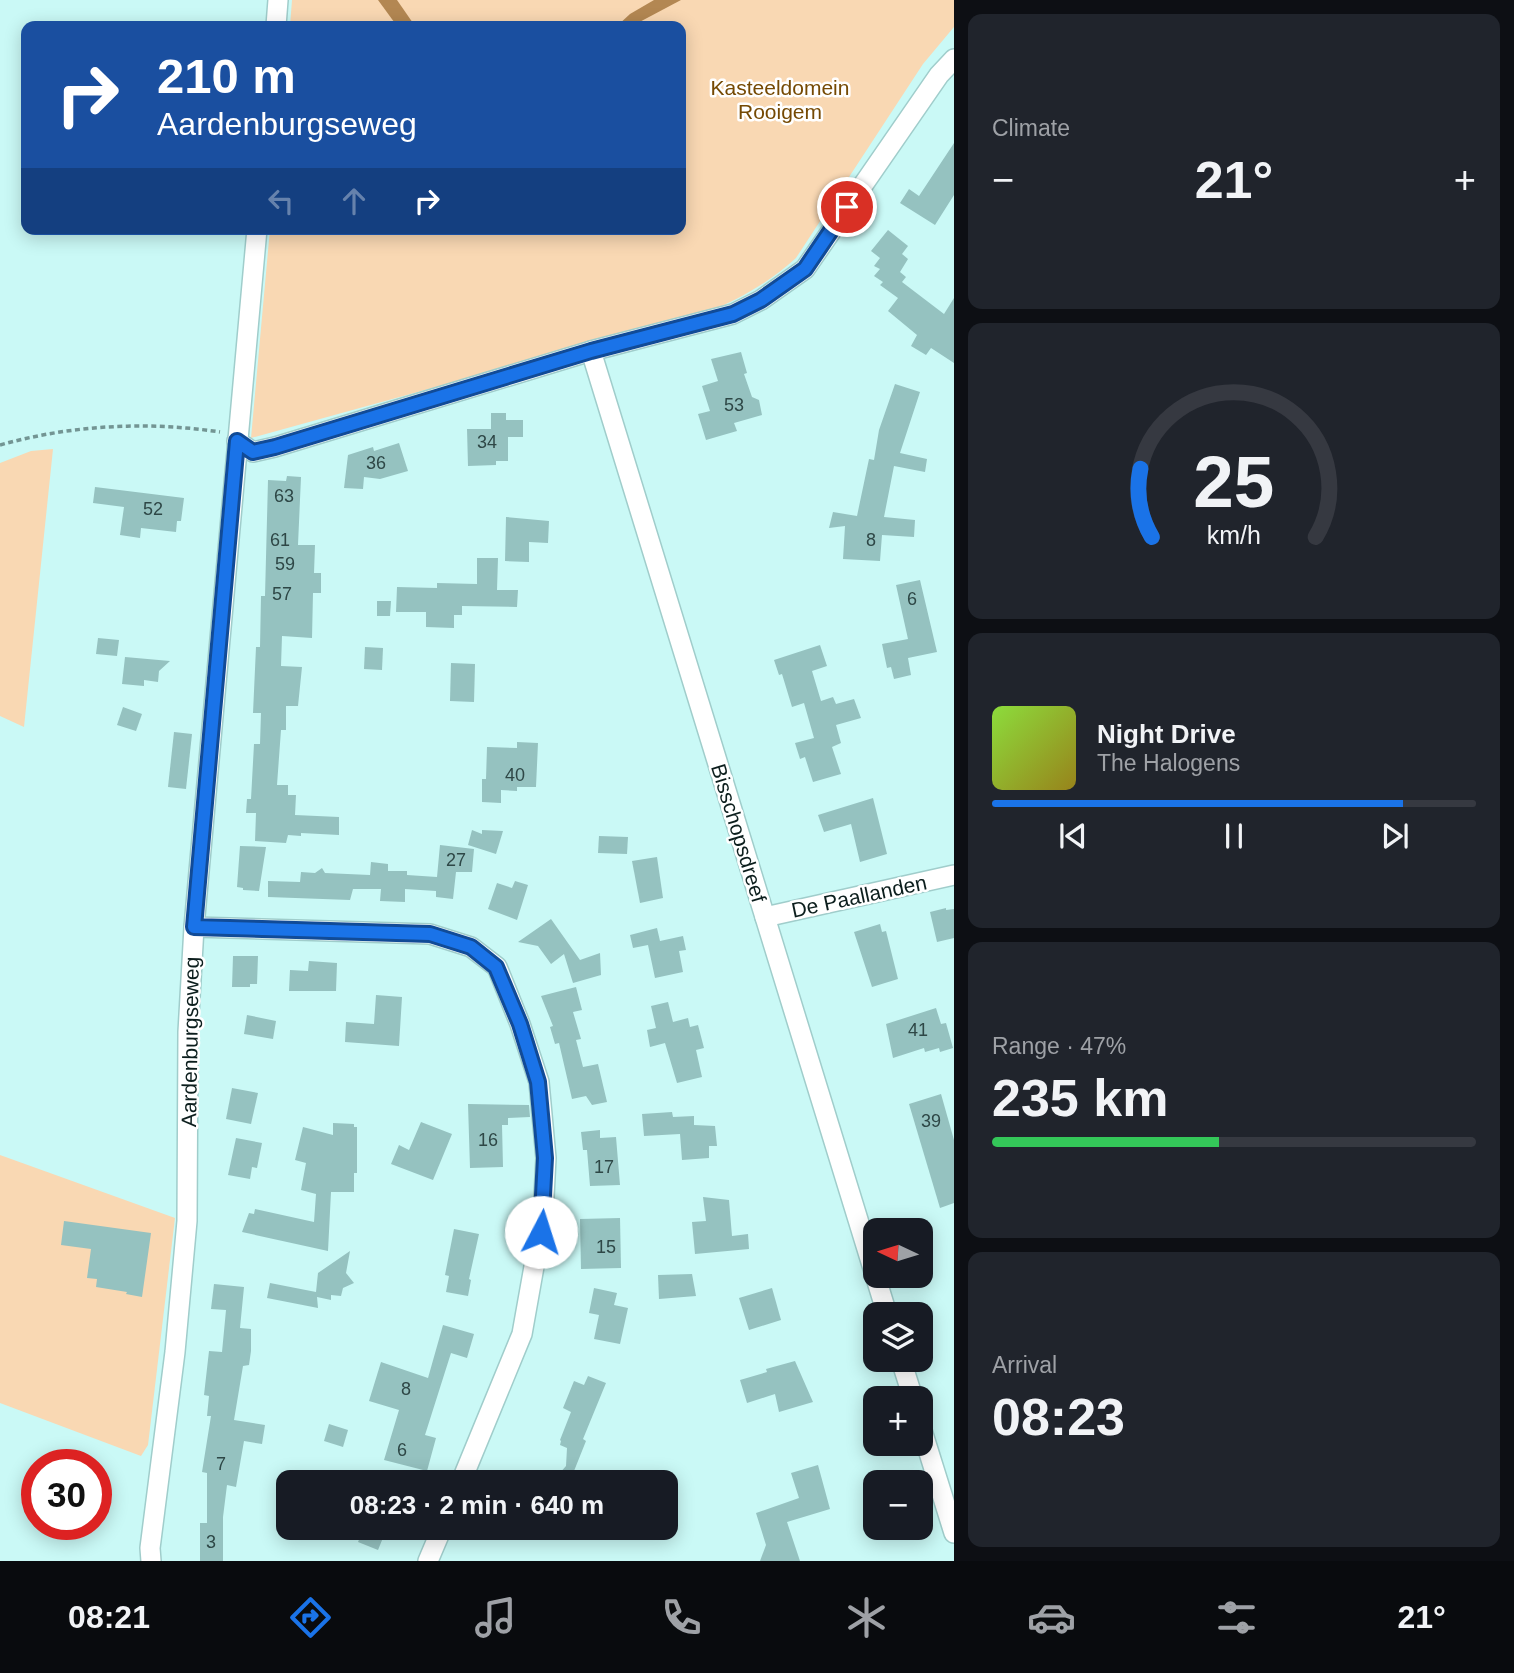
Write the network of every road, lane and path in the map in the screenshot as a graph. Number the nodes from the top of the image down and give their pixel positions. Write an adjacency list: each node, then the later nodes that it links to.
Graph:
1 (278, 0): 2 (street)
2 (276, 21)
3 (954, 59): 5 (street)
4 (256, 235): 6 (street, Aardenburgseweg)
5 (591, 351): 6 (street); 9 (street, Bisschopsdreef)
6 (237, 441): 7 (path); 10 (street, Aardenburgseweg)
7 (0, 445)
8 (954, 875): 9 (street, De Paallanden)
9 (765, 917): 11 (street, Bisschopsdreef)
10 (194, 927): 13 (street); 16 (street, Aardenburgseweg)
11 (883, 1302)
12 (930, 1456): 14 (street)
13 (466, 1470)
14 (954, 1533)
15 (437, 1540): 17 (street)
16 (150, 1561)
17 (428, 1561)

